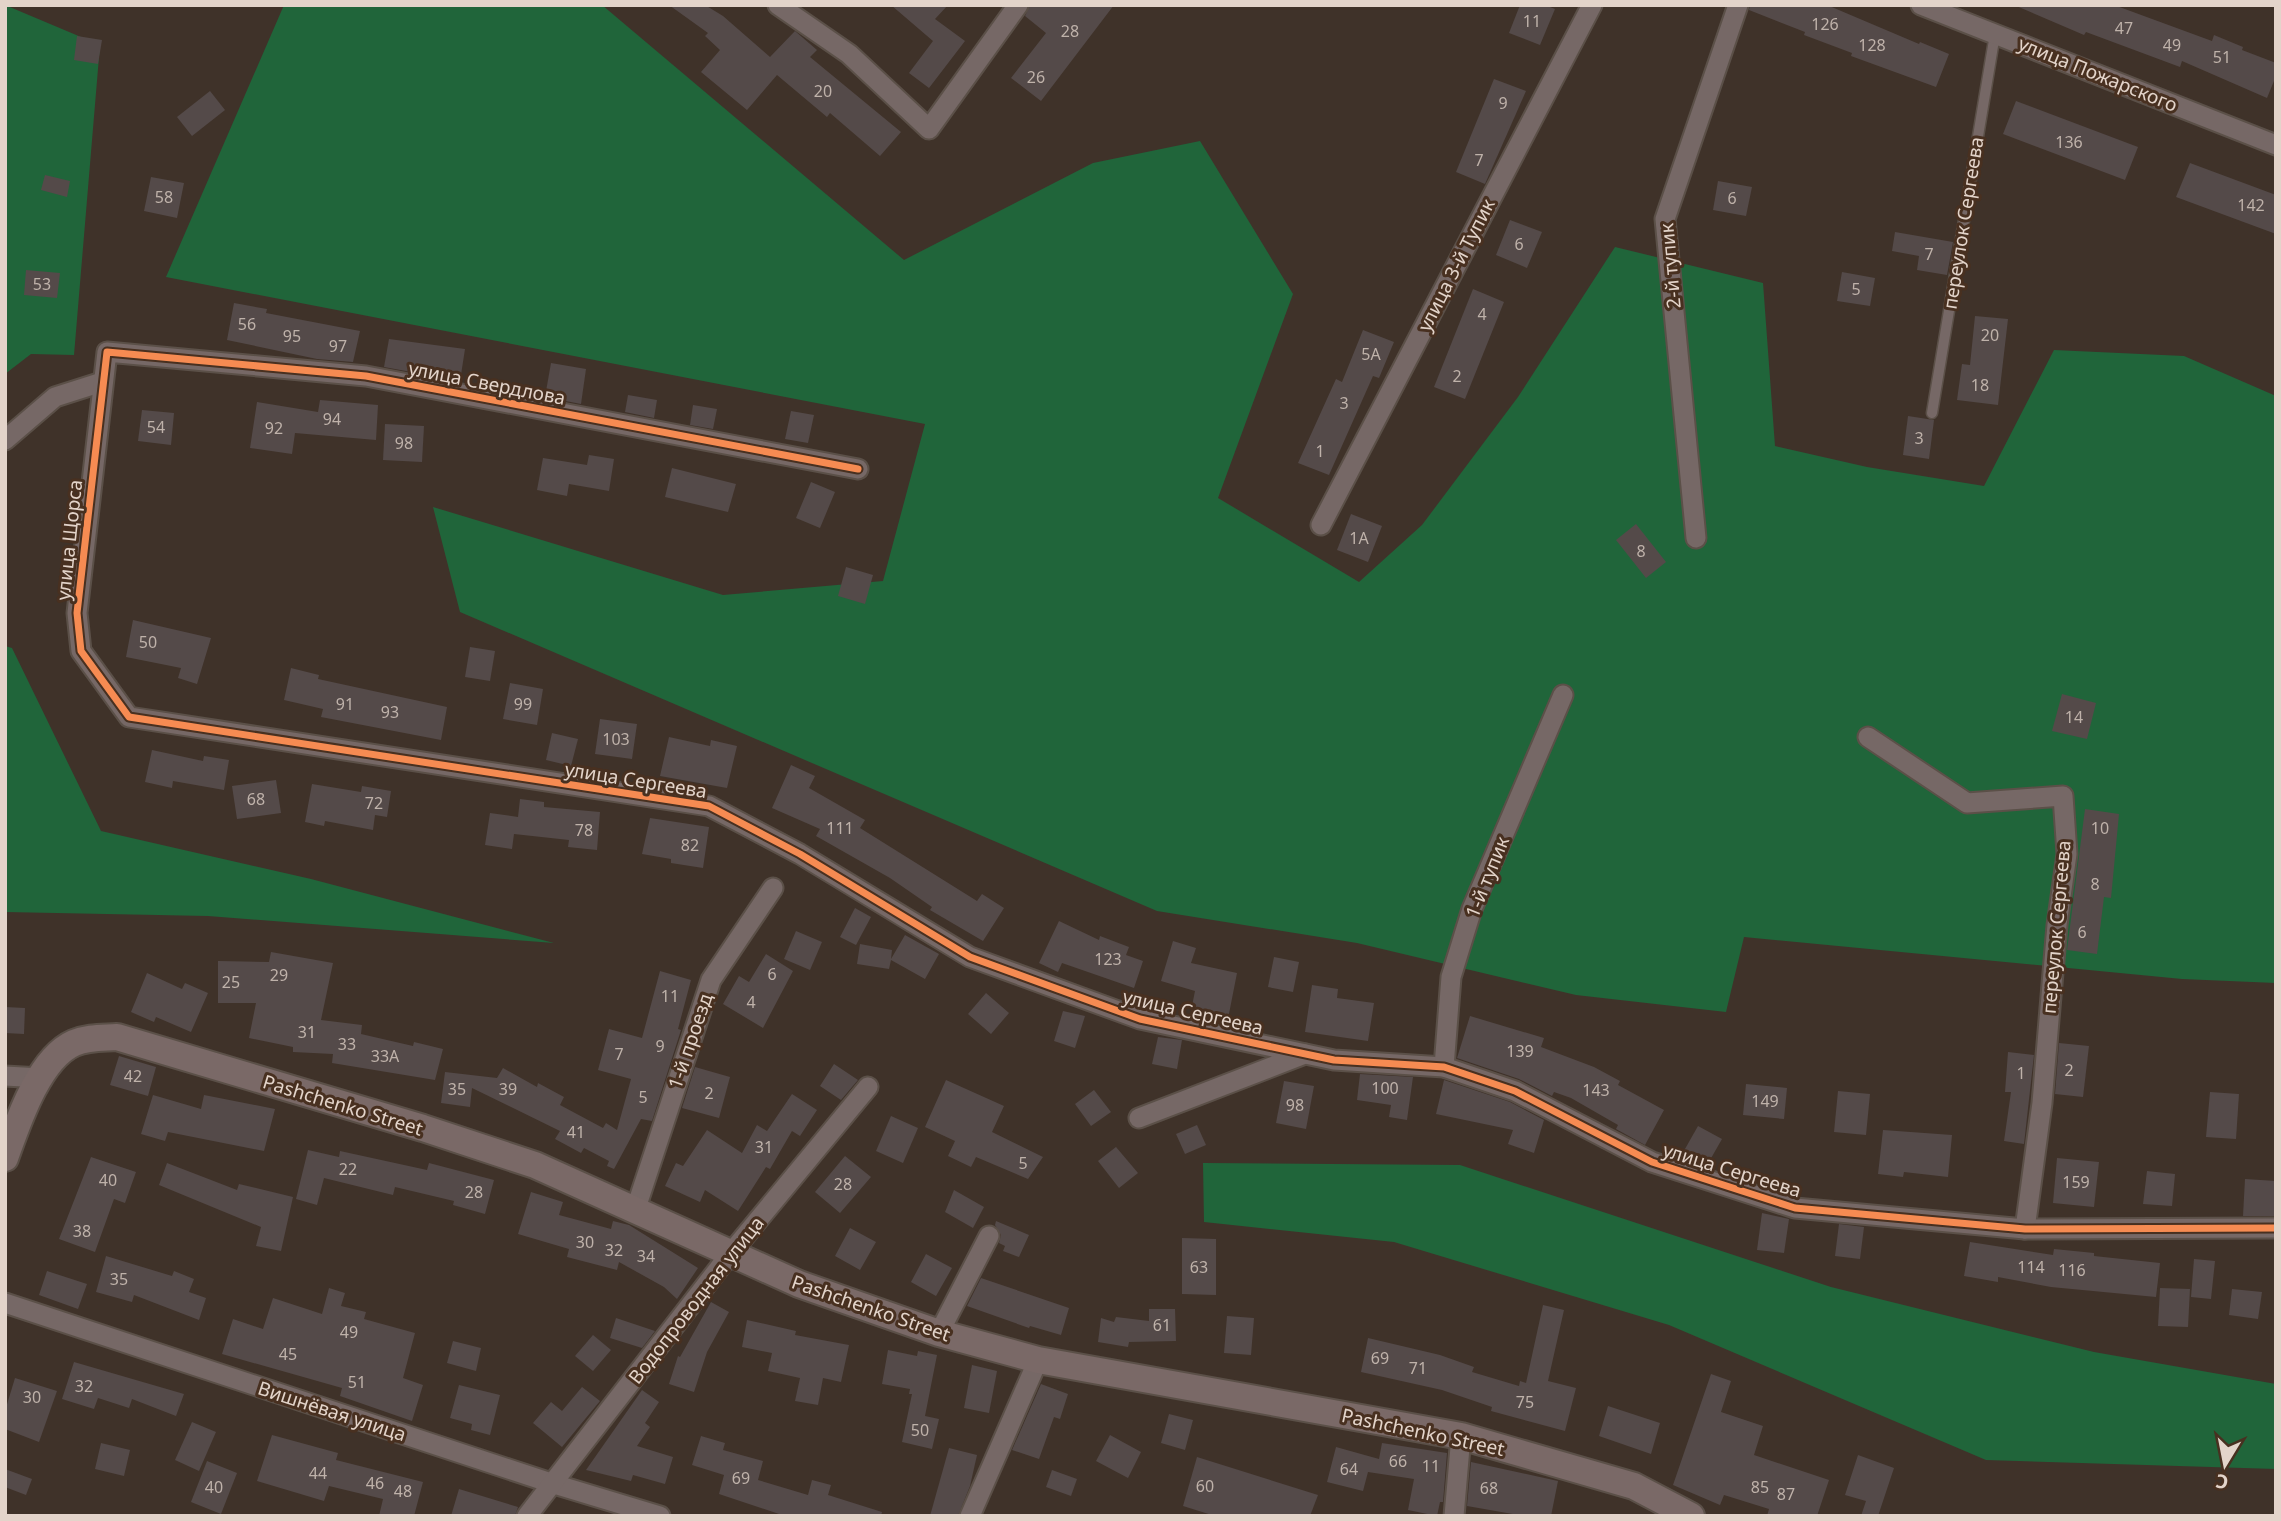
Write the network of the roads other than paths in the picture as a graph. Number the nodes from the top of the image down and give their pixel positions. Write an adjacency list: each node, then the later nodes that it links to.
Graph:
1 (779, 5): 2 (street)
2 (1018, 5)
3 (1591, 5): 13 (street, улица 3-й Тупик)
4 (1738, 5): 14 (street, 2-й тупик)
5 (1921, 5): 6 (street, улица Пожарского)
6 (1995, 33): 7 (street, улица Пожарского); 10 (lane, переулок Сергеева)
7 (2276, 145)
8 (107, 352): 9 (street, улица Щорса); 12 (street, улица Свердлова)
9 (102, 382): 11 (street); 16 (street, улица Щорса)
10 (1932, 413)
11 (5, 440)
12 (858, 469)
13 (1321, 525)
14 (1696, 538)
15 (1563, 695): 20 (street, 1-й тупик)
16 (129, 717): 19 (street, улица Сергеева)
17 (1868, 737): 27 (street, переулок Сергеева)
18 (773, 888): 26 (street, 1-й проезд)
19 (1306, 1054): 20 (street, улица Сергеева); 24 (street)
20 (1444, 1067): 27 (street, улица Сергеева)
21 (5, 1076): 22 (street)
22 (41, 1077): 25 (street); 26 (street, Pashchenko Street)
23 (868, 1087): 30 (street, Водопроводная улица)
24 (1139, 1118)
25 (5, 1158)
26 (636, 1208): 30 (street, Pashchenko Street)
27 (2025, 1228): 28 (street, улица Сергеева)
28 (2276, 1228)
29 (989, 1236): 32 (street)
30 (730, 1254): 32 (street, Pashchenko Street); 35 (street, Водопроводная улица)
31 (5, 1303): 35 (street, Вишнёвая улица)
32 (940, 1333): 33 (street, Pashchenko Street)
33 (1038, 1360): 34 (street, Pashchenko Street); 38 (street)
34 (1461, 1436): 39 (street); 40 (street, Pashchenko Street)
35 (554, 1484): 36 (street, Водопроводная улица); 37 (street, Вишнёвая улица)
36 (527, 1516)
37 (660, 1516)
38 (971, 1516)
39 (1454, 1516)
40 (1691, 1516)

